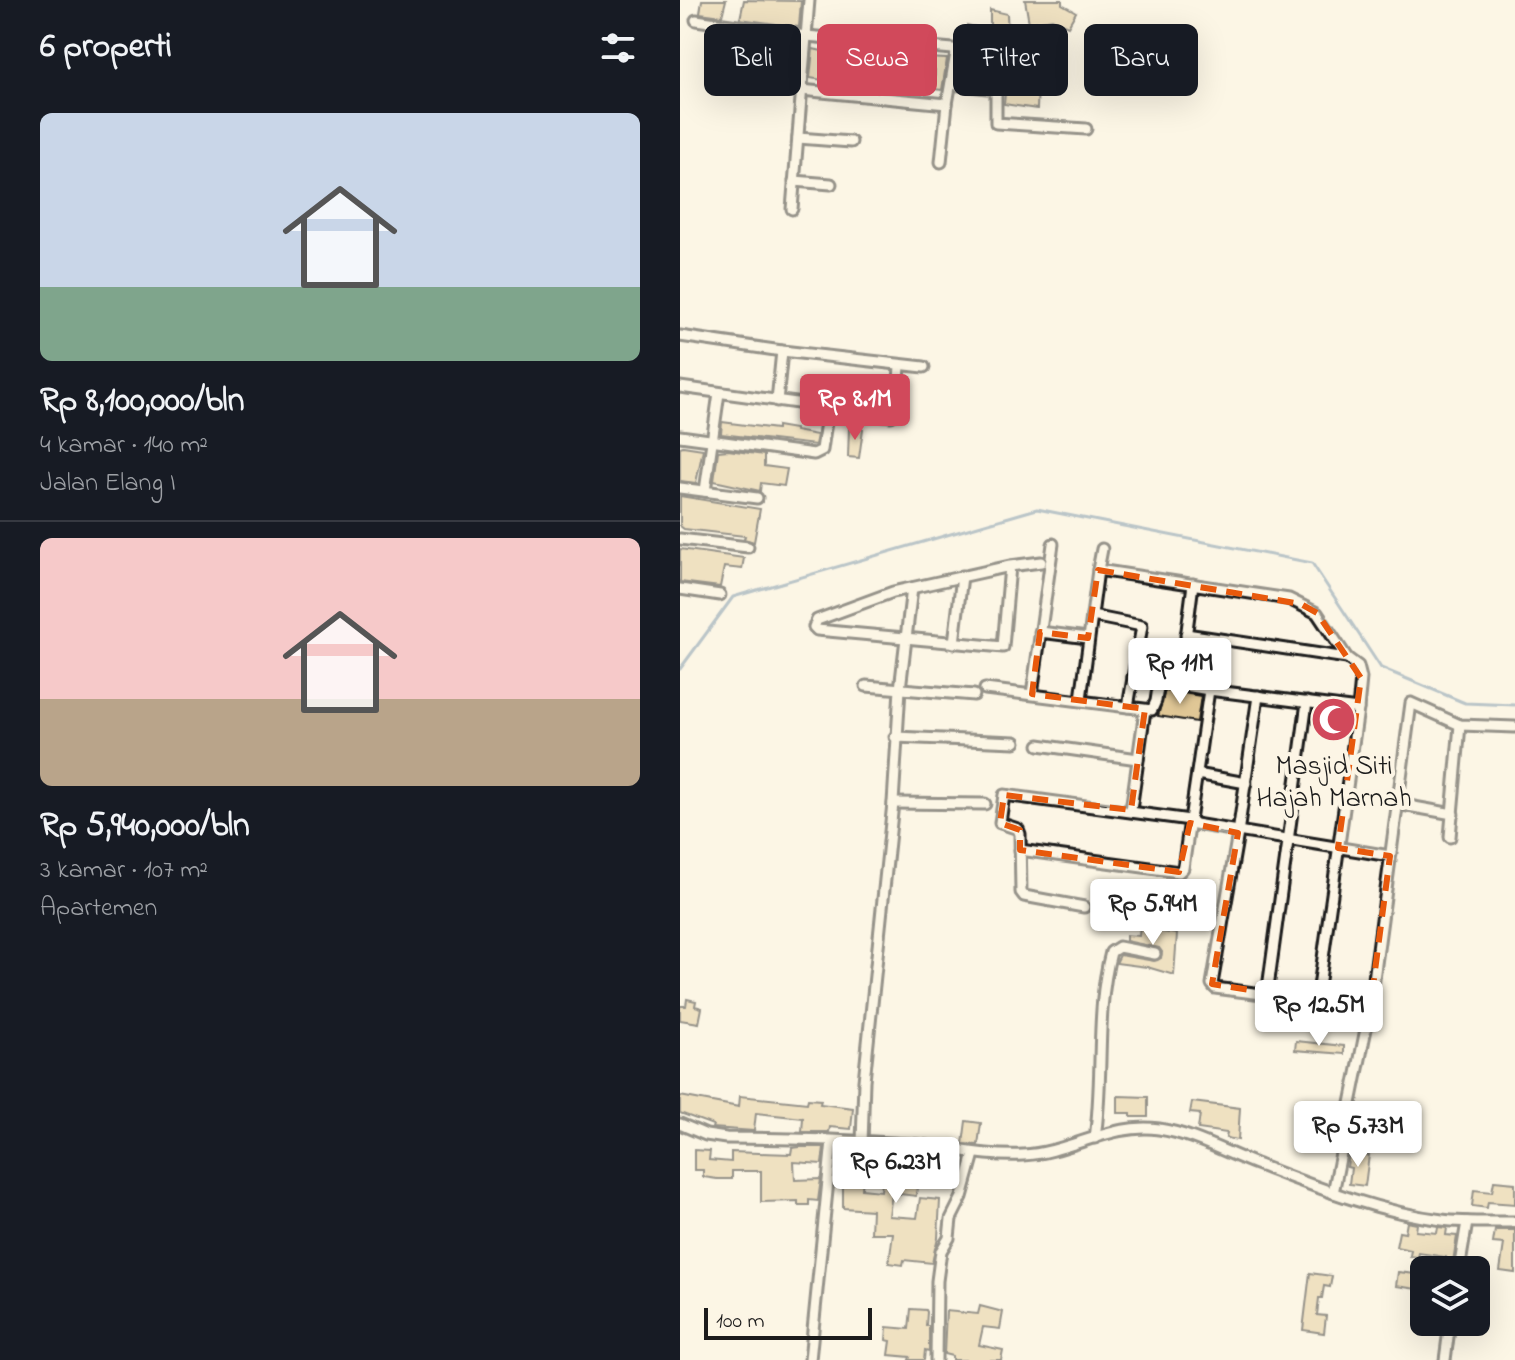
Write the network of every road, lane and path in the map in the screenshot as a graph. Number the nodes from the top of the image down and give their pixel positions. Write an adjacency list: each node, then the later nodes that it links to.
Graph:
1 (809, 0): 3 (street)
2 (696, 20): 3 (street)
3 (806, 36): 4 (street); 5 (street)
4 (951, 84): 7 (street); 8 (street)
5 (801, 90): 7 (street)
6 (801, 96): 9 (street)
7 (947, 104): 11 (street)
8 (1086, 129)
9 (798, 138): 10 (street); 12 (street)
10 (851, 142)
11 (941, 162)
12 (794, 181): 13 (street); 14 (street)
13 (831, 184)
14 (792, 209)
15 (680, 336): 16 (street)
16 (782, 351): 17 (street); 21 (street)
17 (900, 366): 18 (street); 22 (street)
18 (924, 367)
19 (680, 387): 20 (street)
20 (719, 393): 21 (street); 24 (street)
21 (777, 401): 22 (street)
22 (828, 408): 24 (street)
23 (680, 436): 24 (street)
24 (712, 441): 26 (street)
25 (680, 488): 26 (street)
26 (705, 491): 27 (street)
27 (757, 498)
28 (680, 539): 30 (street)
29 (1053, 544): 41 (street)
30 (748, 547)
31 (1102, 549): 34 (street)
32 (1041, 562): 33 (street)
33 (1010, 566): 35 (street); 45 (street)
34 (1098, 570): 36 (street); 40 (street)
35 (962, 576): 37 (street); 45 (street)
36 (1193, 584): 42 (street); 46 (street)
37 (912, 588): 44 (street); 44 (street)
38 (680, 589): 39 (street)
39 (720, 595)
40 (1092, 616): 43 (street); 47 (street)
41 (1040, 632): 43 (street); 54 (street)
42 (1186, 634): 46 (street); 49 (street)
43 (1088, 638): 57 (street)
44 (905, 639): 45 (street); 51 (street)
45 (954, 643)
46 (1347, 658): 60 (street)
47 (1133, 677): 48 (street); 59 (street)
48 (1159, 681): 49 (street); 61 (street)
49 (1180, 684): 53 (street)
50 (866, 686): 51 (street)
51 (900, 689): 55 (street); 64 (street)
52 (985, 689): 54 (street)
53 (1209, 690): 56 (street); 68 (street)
54 (1032, 694): 57 (street)
55 (974, 695)
56 (1258, 696): 58 (street); 69 (street)
57 (1081, 699): 59 (street)
58 (1307, 702): 60 (street); 78 (street)
59 (1128, 707): 61 (street)
60 (1358, 709): 79 (street)
61 (1145, 710): 67 (street)
62 (1460, 725): 63 (street); 72 (street); 74 (street)
63 (1515, 727)
64 (895, 737): 65 (street); 70 (street)
65 (1015, 742)
66 (1039, 745): 67 (street)
67 (1138, 759): 73 (street)
68 (1197, 774): 69 (street); 75 (street)
69 (1246, 783): 76 (street)
70 (893, 803): 71 (street); 90 (street)
71 (985, 804)
72 (1397, 804): 74 (street); 81 (street)
73 (1131, 810): 75 (street); 80 (street)
74 (1453, 814): 77 (street)
75 (1190, 820): 76 (street); 80 (street)
76 (1238, 833): 78 (street); 84 (street)
77 (1450, 837)
78 (1288, 841): 79 (street); 84 (street)
79 (1338, 848): 81 (street); 85 (street)
80 (1020, 850): 82 (street)
81 (1390, 856): 86 (street)
82 (1084, 907)
83 (1155, 954): 88 (street)
84 (1267, 995): 85 (street)
85 (1317, 1001): 86 (street)
86 (1370, 1009): 92 (street)
87 (680, 1124): 89 (street)
88 (1095, 1138): 91 (street); 92 (street)
89 (832, 1141): 90 (street); 97 (street)
90 (862, 1143): 91 (street)
91 (974, 1154): 98 (street)
92 (1333, 1193): 93 (street)
93 (1467, 1222): 94 (street); 95 (street)
94 (1515, 1222)
95 (1461, 1256)
96 (1448, 1336): 99 (street)
97 (810, 1360)
98 (936, 1360)
99 (1445, 1360)

